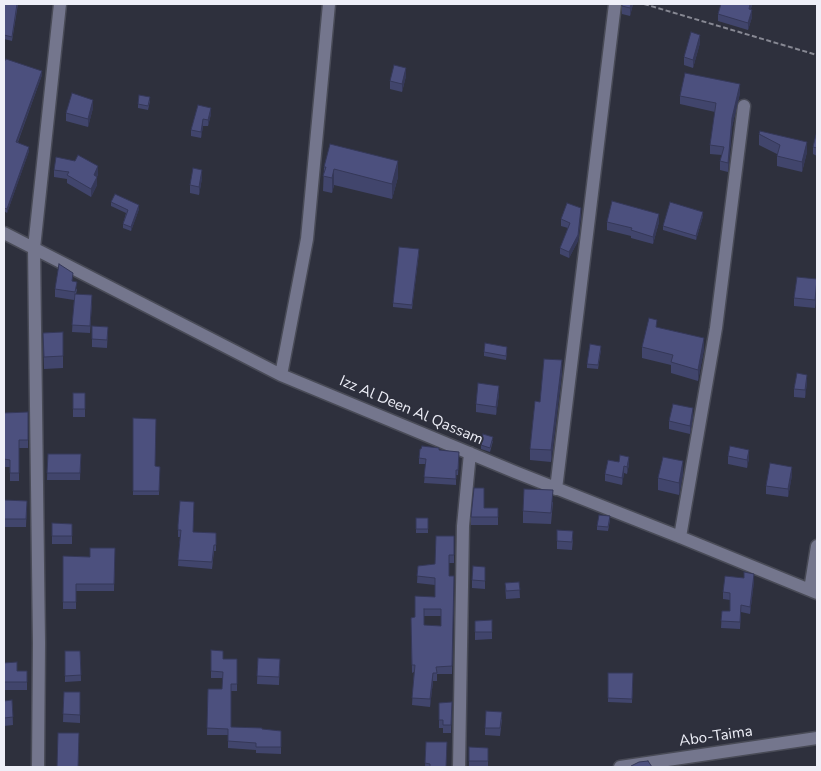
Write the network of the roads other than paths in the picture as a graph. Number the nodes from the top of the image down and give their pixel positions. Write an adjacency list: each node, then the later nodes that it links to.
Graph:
1 (60, 4): 6 (street)
2 (329, 4): 7 (street)
3 (615, 4): 9 (street)
4 (744, 106): 10 (street)
5 (4, 233): 6 (street, Izz Al Deen Al Qassam)
6 (34, 248): 7 (street, Izz Al Deen Al Qassam); 14 (street)
7 (281, 375): 8 (street, Izz Al Deen Al Qassam)
8 (470, 453): 9 (street, Izz Al Deen Al Qassam); 15 (street)
9 (556, 489): 10 (street, Izz Al Deen Al Qassam)
10 (680, 537): 12 (street, Izz Al Deen Al Qassam)
11 (817, 546): 12 (street)
12 (813, 592)
13 (817, 738): 16 (street, Abo-Taima)
14 (38, 767)
15 (460, 767)
16 (620, 767)

